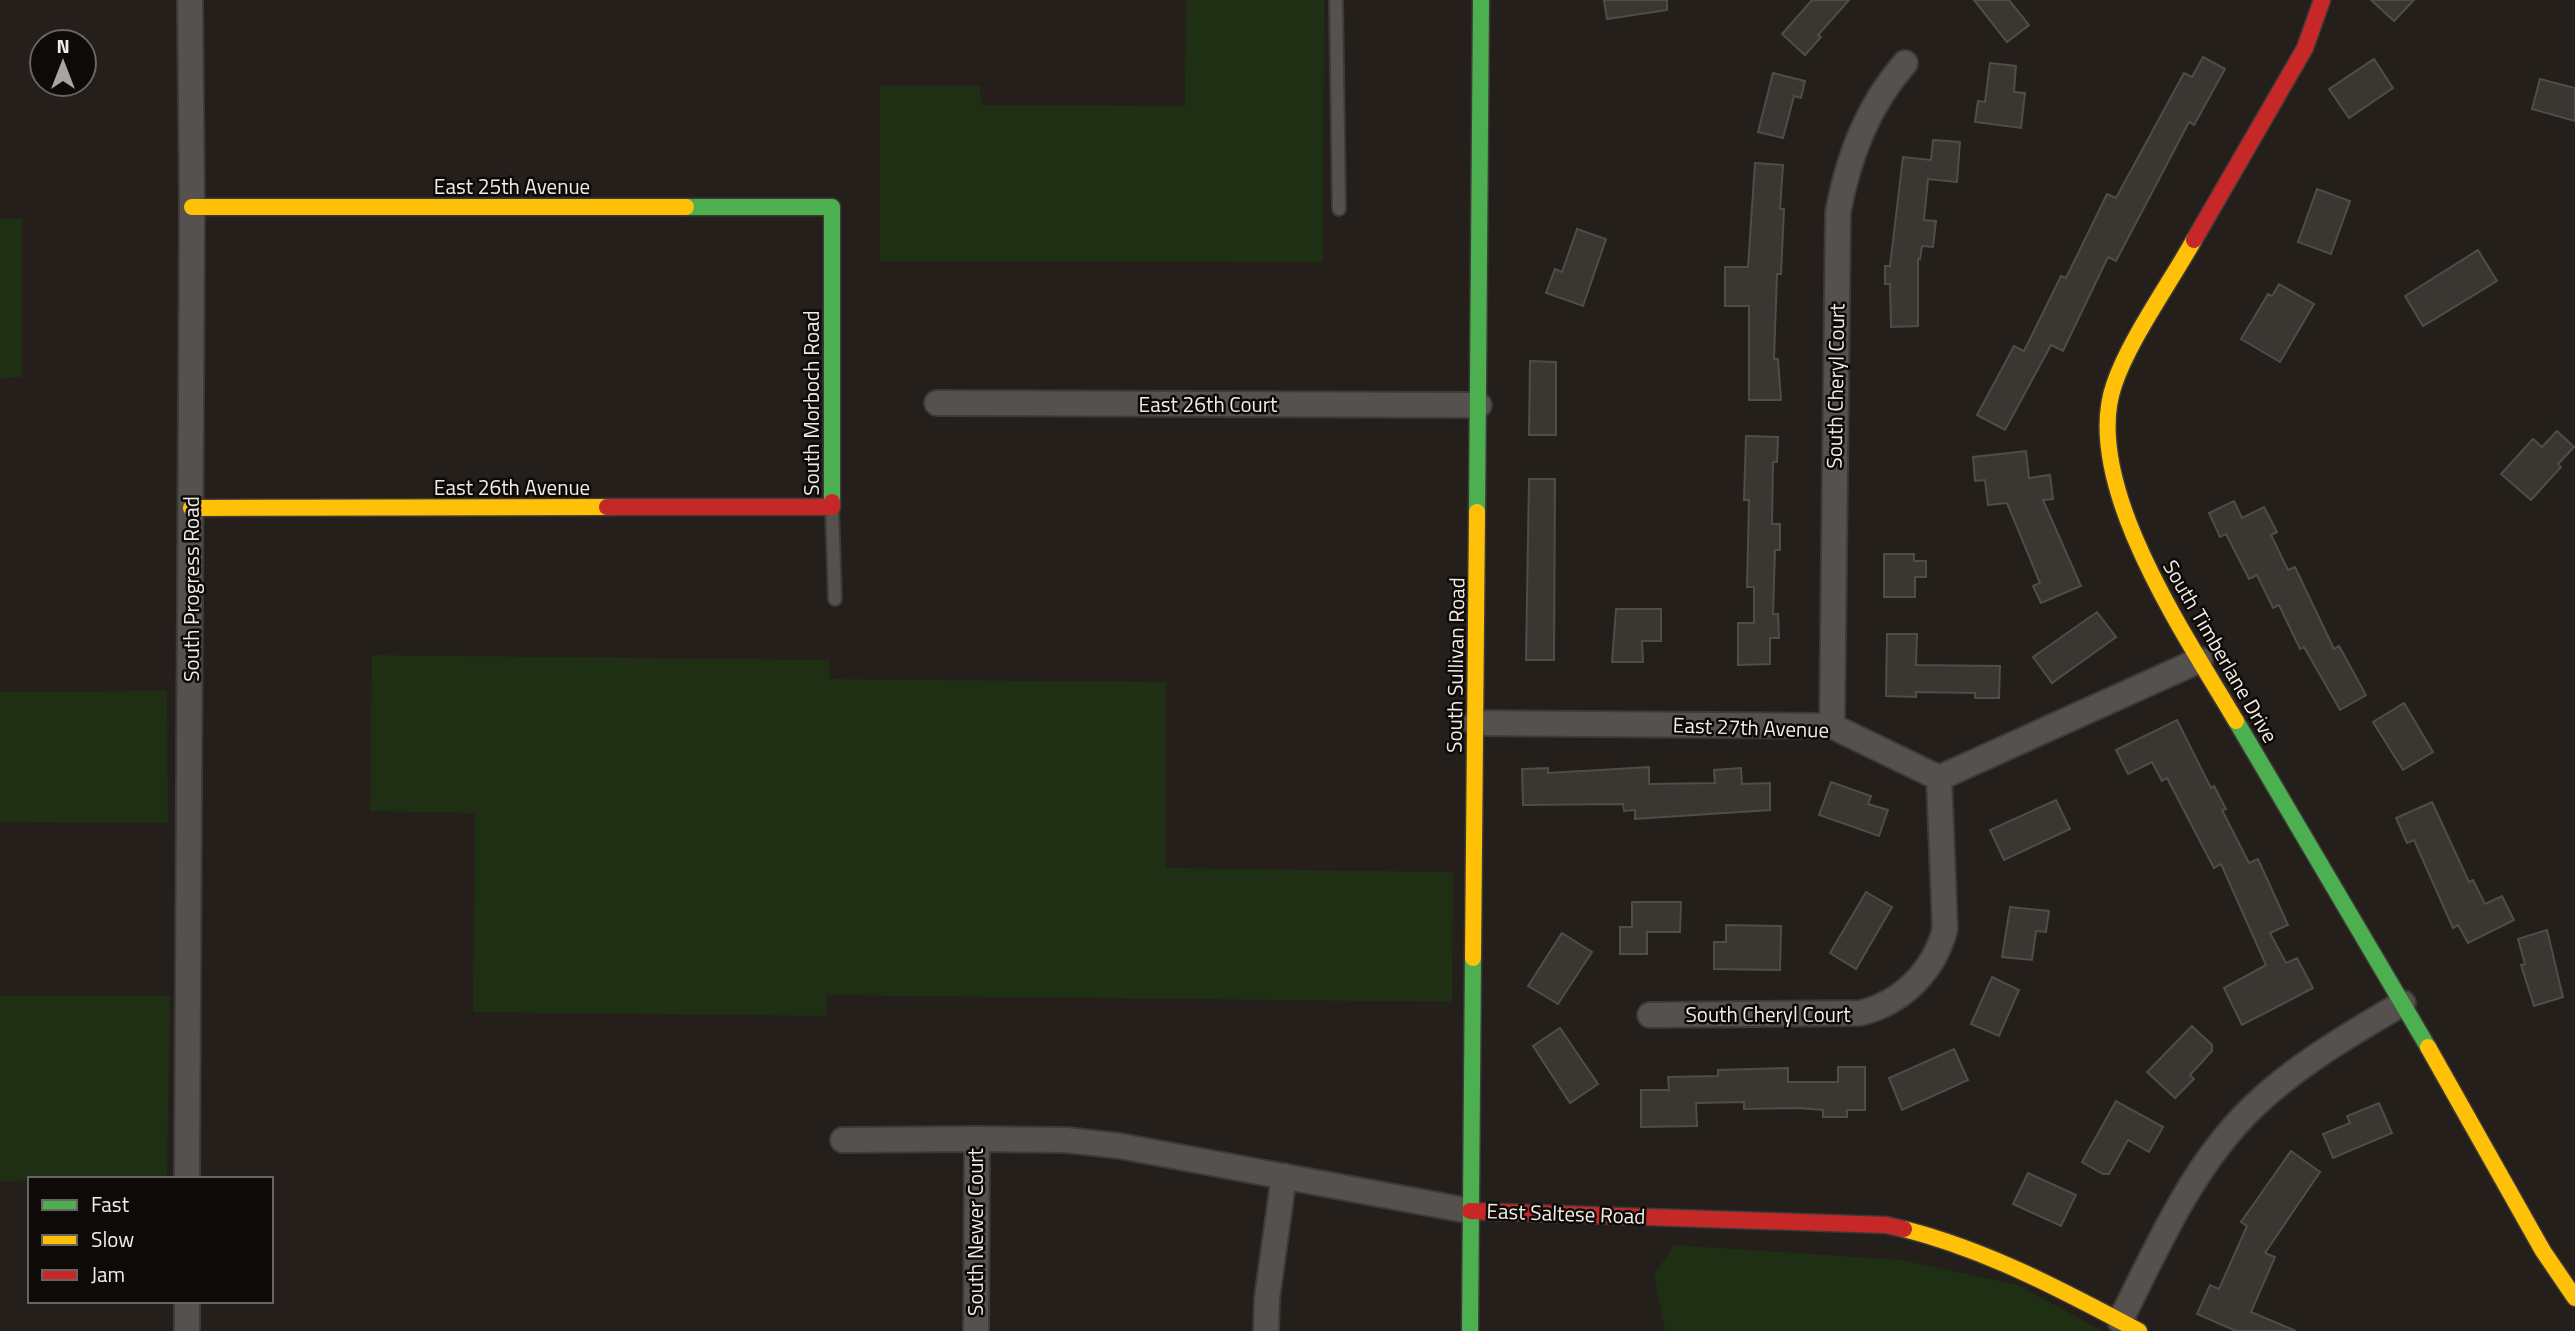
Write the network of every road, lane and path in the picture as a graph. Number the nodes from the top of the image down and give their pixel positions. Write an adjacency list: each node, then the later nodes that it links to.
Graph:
1 (190, 0): 6 (street, South Progress Road)
2 (1336, 0): 8 (lane)
3 (1481, 0): 10 (street, South Sullivan Road)
4 (2322, 0): 14 (street, South Timberlane Drive)
5 (1905, 62): 16 (street, South Cheryl Court)
6 (192, 207): 7 (street, East 25th Avenue); 11 (street, South Progress Road)
7 (832, 207): 12 (street, South Morboch Road)
8 (1339, 209)
9 (937, 403): 10 (street, East 26th Court)
10 (1479, 405): 15 (street, South Sullivan Road)
11 (191, 508): 12 (street, East 26th Avenue); 23 (street, South Progress Road)
12 (832, 508): 13 (lane, South Morboch Road)
13 (835, 599)
14 (2200, 660): 17 (street); 18 (street, South Timberlane Drive)
15 (1475, 723): 16 (street, East 27th Avenue); 24 (street, South Sullivan Road)
16 (1832, 726): 17 (street, East 27th Avenue)
17 (1939, 778): 19 (street, South Cheryl Court)
18 (2403, 1003): 25 (street, South Timberlane Drive); 27 (street)
19 (1650, 1015)
20 (977, 1139): 21 (street, South Newer Court); 22 (street, East Saltese Road); 29 (street, South Newer Court)
21 (843, 1140)
22 (1284, 1176): 24 (street, East Saltese Road); 30 (street)
23 (187, 1177)
24 (1470, 1210): 27 (street, East Saltese Road); 31 (street, South Sullivan Road)
25 (2575, 1298)
26 (187, 1303): 28 (street)
27 (2129, 1326)
28 (187, 1331)
29 (976, 1331)
30 (1266, 1331)
31 (1470, 1331)

